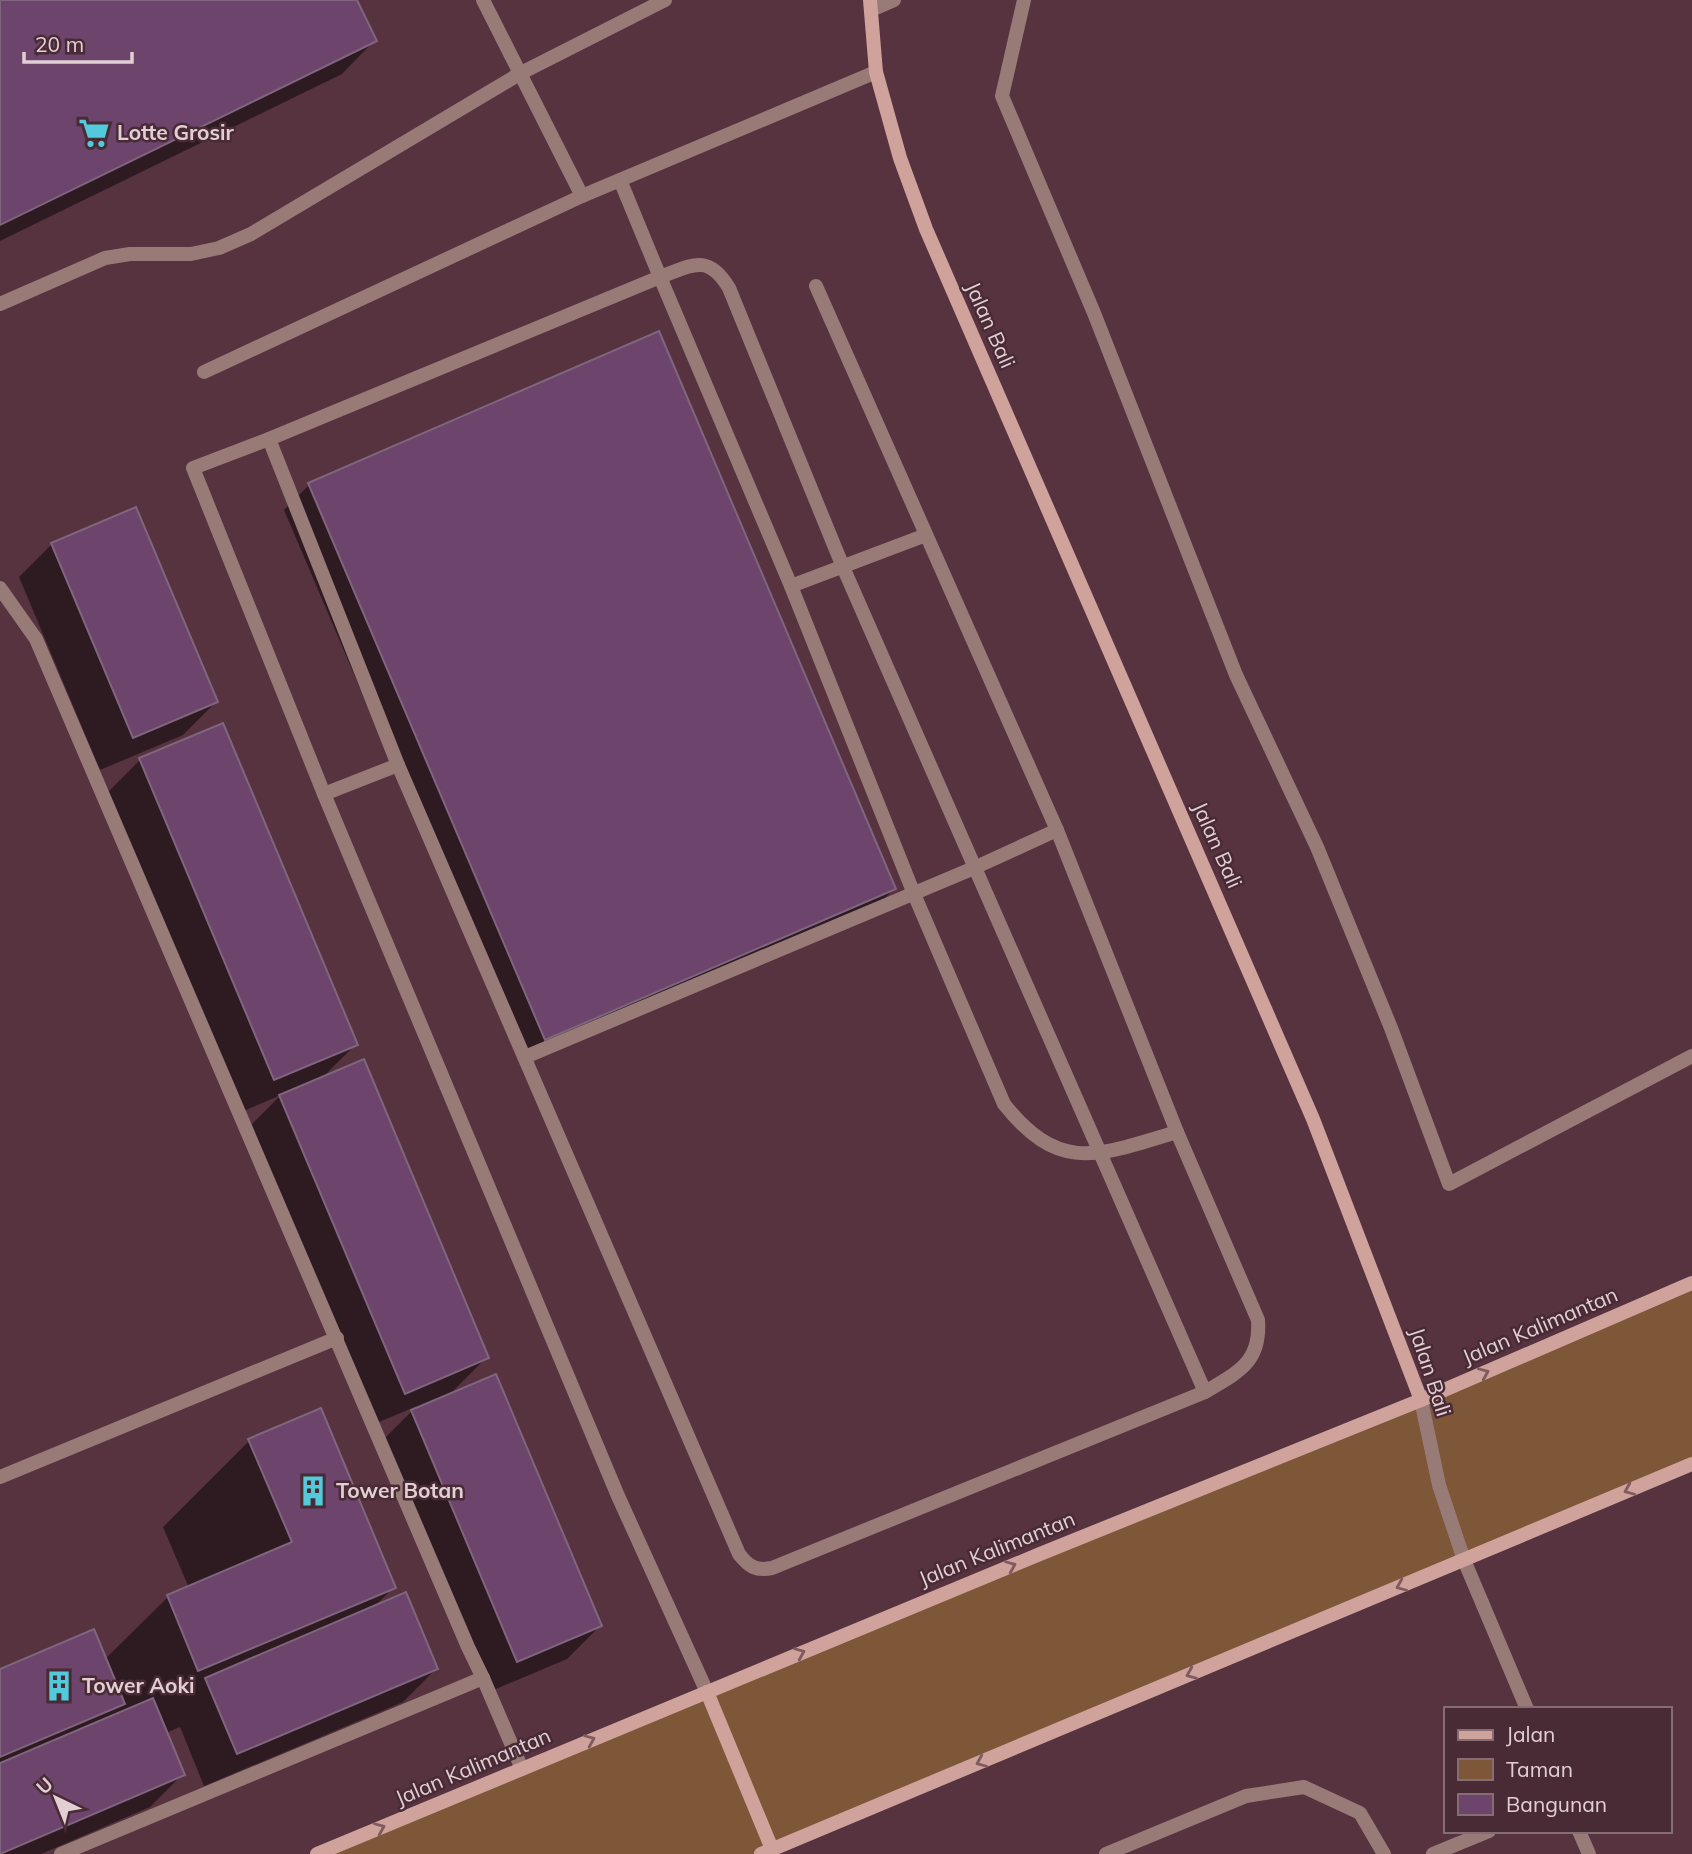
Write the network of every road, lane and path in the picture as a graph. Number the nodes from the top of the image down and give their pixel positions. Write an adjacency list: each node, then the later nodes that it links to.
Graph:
1 (483, 0): 7 (street)
2 (665, 0): 7 (street)
3 (894, 0): 5 (street)
4 (1024, 0): 24 (street)
5 (871, 5): 6 (street, Jalan Bali)
6 (876, 72): 8 (street); 31 (street, Jalan Bali)
7 (521, 73): 9 (street); 12 (street)
8 (620, 180): 9 (street); 10 (street)
9 (582, 196): 13 (street)
10 (660, 277): 14 (street); 16 (street); 17 (street)
11 (816, 286): 15 (street)
12 (0, 304)
13 (204, 372)
14 (269, 439): 19 (street); 20 (street)
15 (926, 535): 16 (street); 21 (street)
16 (843, 567): 17 (street); 22 (street)
17 (790, 586): 23 (street)
18 (0, 587): 29 (street)
19 (398, 765): 20 (street); 25 (street)
20 (324, 794): 36 (street)
21 (1056, 830): 22 (street); 26 (street)
22 (974, 868): 23 (street); 27 (street)
23 (914, 894): 25 (street); 27 (street)
24 (1692, 1056)
25 (525, 1057): 30 (street)
26 (1177, 1132): 27 (street); 30 (street)
27 (1099, 1155): 30 (street)
28 (1692, 1283): 31 (street, Jalan Kalimantan, one-way to 28)
29 (337, 1338): 33 (street); 35 (street)
30 (1205, 1392)
31 (1421, 1400): 34 (street, Jalan Bali); 36 (street, Jalan Kalimantan, one-way to 31)
32 (1692, 1464): 34 (street, one-way to 34)
33 (0, 1477)
34 (1464, 1560): 37 (street, Jalan Bali); 41 (street, one-way to 41)
35 (484, 1678): 38 (street); 42 (street)
36 (707, 1692): 38 (street, Jalan Kalimantan, one-way to 36); 41 (street)
37 (1526, 1707)
38 (522, 1769): 43 (street, Jalan Kalimantan, one-way to 38)
39 (1484, 1833): 46 (street)
40 (1580, 1833): 47 (street)
41 (767, 1852)
42 (61, 1854)
43 (317, 1854)
44 (1106, 1854): 45 (street)
45 (1384, 1854)
46 (1433, 1854)
47 (1589, 1854)

